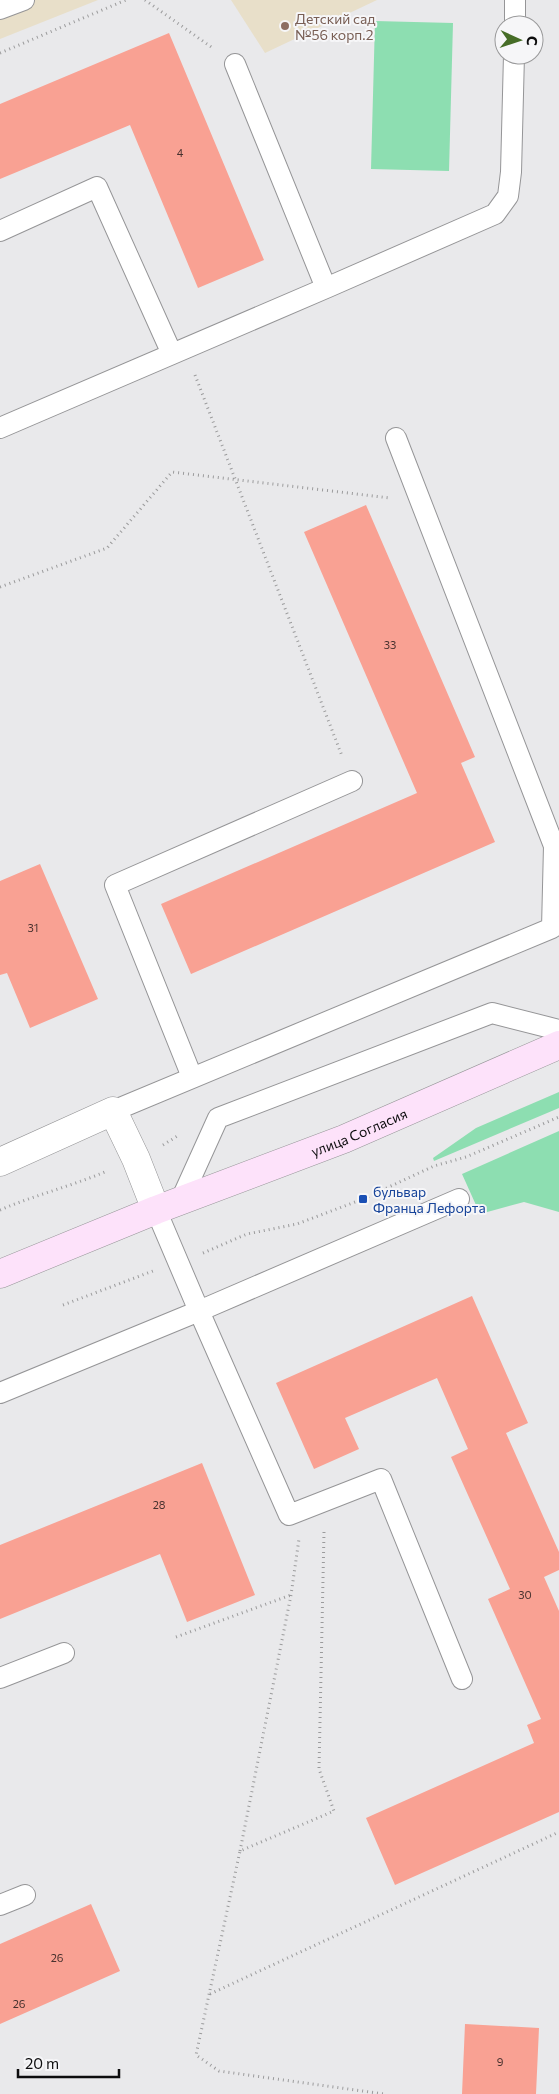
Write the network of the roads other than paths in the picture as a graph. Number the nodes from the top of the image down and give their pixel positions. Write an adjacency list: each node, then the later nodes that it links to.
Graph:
1 (24, 0): 3 (lane)
2 (516, 0): 4 (lane)
3 (0, 9)
4 (515, 15)
5 (235, 64): 8 (lane)
6 (514, 65): 8 (lane)
7 (0, 231): 9 (lane)
8 (326, 288): 9 (lane)
9 (178, 351): 10 (lane)
10 (0, 428)
11 (396, 438): 15 (lane)
12 (352, 781): 15 (lane)
13 (559, 1030): 19 (lane)
14 (559, 1045): 19 (main road, улица Согласия)
15 (192, 1078): 16 (lane)
16 (113, 1111): 17 (street); 19 (street)
17 (0, 1162)
18 (459, 1199): 21 (lane)
19 (168, 1206): 20 (main road, улица Согласия); 21 (lane)
20 (0, 1274)
21 (199, 1311): 22 (lane); 25 (lane)
22 (0, 1393)
23 (64, 1653): 24 (lane)
24 (0, 1678)
25 (462, 1679)
26 (25, 1895): 27 (lane)
27 (0, 1905)

